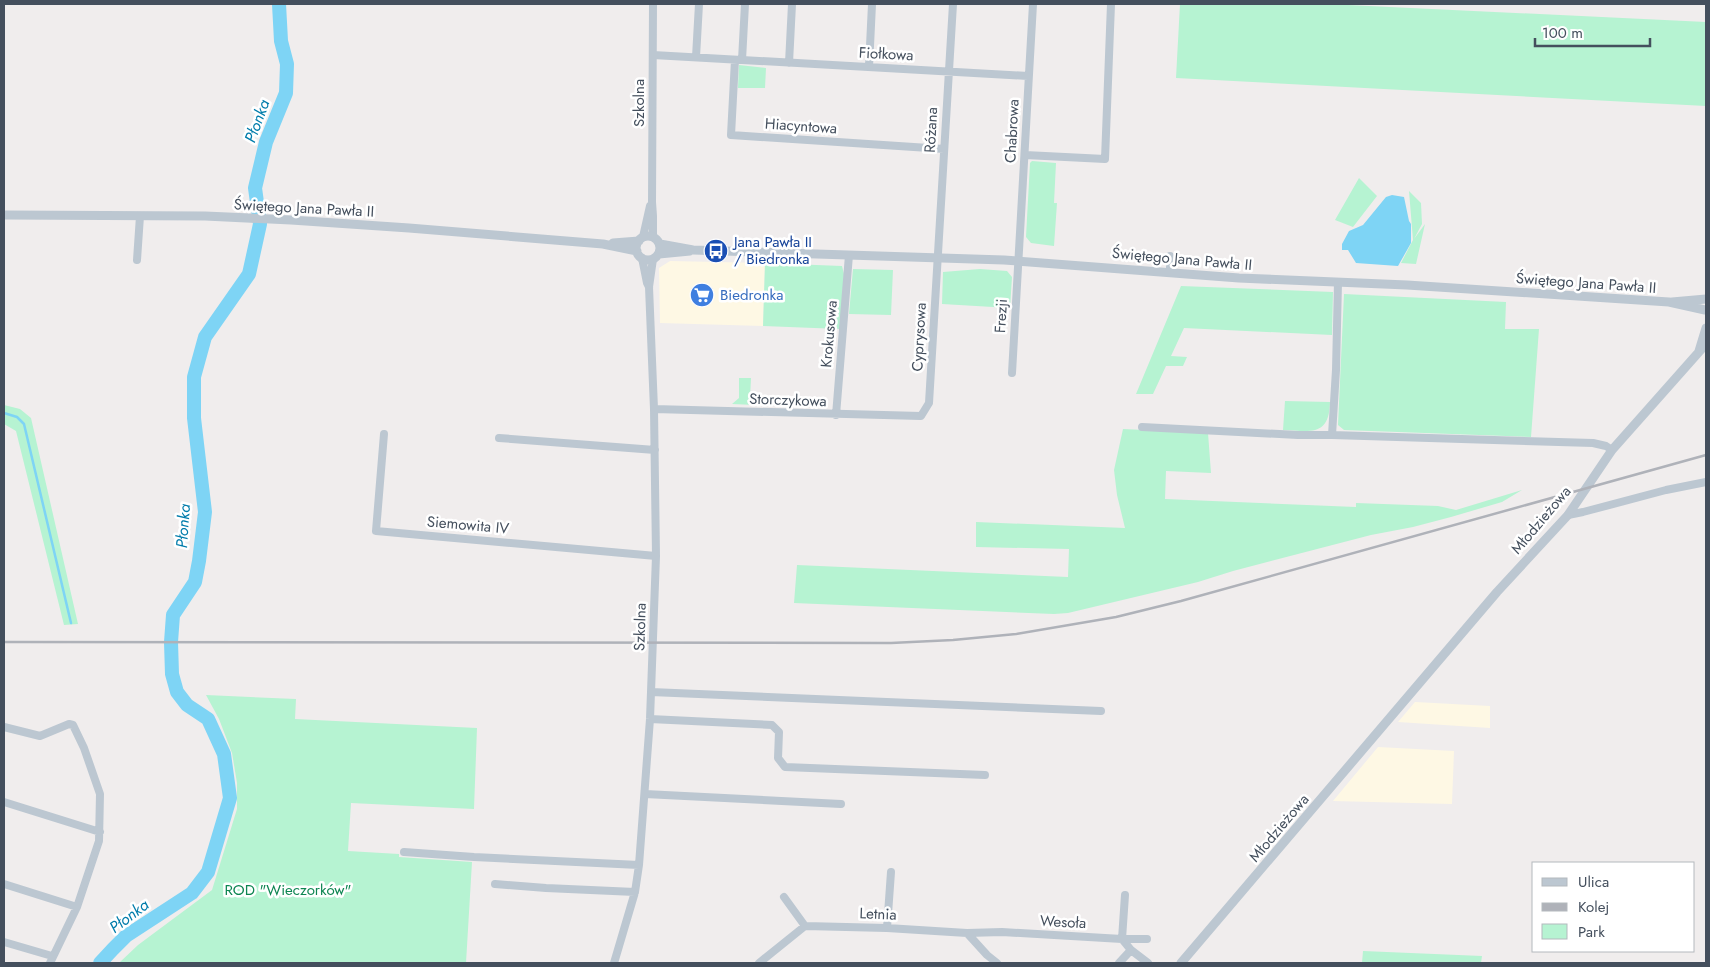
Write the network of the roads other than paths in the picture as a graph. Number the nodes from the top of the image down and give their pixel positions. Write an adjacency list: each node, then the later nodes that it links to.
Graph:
1 (653, 4): 9 (street, Szkolna)
2 (700, 4): 10 (street)
3 (745, 4): 11 (street)
4 (792, 4): 12 (street)
5 (872, 4): 13 (street)
6 (953, 4): 14 (street, Różana)
7 (1033, 4): 15 (street, Chabrowa)
8 (1111, 4): 17 (street)
9 (653, 55): 10 (street, Fiołkowa); 18 (street, Szkolna)
10 (696, 57): 11 (street, Fiołkowa)
11 (738, 60): 12 (street, Fiołkowa); 16 (street, Hiacyntowa)
12 (789, 63): 13 (street, Fiołkowa)
13 (869, 67): 14 (street, Fiołkowa)
14 (948, 72): 15 (street, Fiołkowa); 16 (street, Różana)
15 (1028, 76): 17 (street, Chabrowa)
16 (944, 149): 29 (street, Różana)
17 (1024, 155): 31 (street, Chabrowa)
18 (652, 202): 21 (street, Szkolna); 22 (street, Szkolna)
19 (4, 215): 20 (street, Świętego Jana Pawła II)
20 (140, 216): 23 (street, Świętego Jana Pawła II); 30 (street)
21 (641, 239): 22 (street, Świętego Jana Pawła II); 23 (street, Świętego Jana Pawła II); 25 (street)
22 (656, 240): 24 (street, Świętego Jana Pawła II); 28 (street)
23 (603, 244): 25 (street, Świętego Jana Pawła II)
24 (693, 250): 26 (street, Świętego Jana Pawła II); 28 (street, Świętego Jana Pawła II)
25 (639, 255): 28 (street, Świętego Jana Pawła II); 34 (street, Szkolna)
26 (850, 255): 29 (street, Świętego Jana Pawła II); 43 (street, Krokusowa)
27 (1170, 256): 32 (street)
28 (656, 257): 34 (street, Szkolna)
29 (938, 257): 31 (street, Świętego Jana Pawła II); 44 (street, Cyprysowa)
30 (137, 260)
31 (1018, 260): 32 (street, Świętego Jana Pawła II); 41 (street, Frezji)
32 (1170, 272): 33 (street, Świętego Jana Pawła II)
33 (1338, 282): 36 (street, Świętego Jana Pawła II); 47 (street)
34 (650, 287): 42 (street, Szkolna)
35 (1706, 299): 36 (street, Świętego Jana Pawła II); 37 (street)
36 (1670, 302): 37 (street, Świętego Jana Pawła II)
37 (1706, 311)
38 (1706, 328): 40 (street)
39 (1706, 344): 40 (street, Młodzieżowa)
40 (1699, 352): 50 (street, Młodzieżowa)
41 (1012, 374)
42 (654, 409): 43 (street, Storczykowa); 49 (street, Szkolna)
43 (836, 415): 44 (street, Storczykowa)
44 (921, 416)
45 (1142, 427): 47 (street)
46 (384, 434): 53 (street, Siemowita IV)
47 (1332, 434): 50 (street)
48 (499, 438): 49 (street)
49 (655, 450): 53 (street, Szkolna)
50 (1612, 450): 52 (street, Młodzieżowa)
51 (1706, 482): 52 (street)
52 (1568, 514): 85 (street, Młodzieżowa)
53 (656, 556): 54 (street, Szkolna)
54 (651, 692): 55 (street); 56 (street, Szkolna)
55 (1101, 711)
56 (650, 719): 58 (street); 59 (street, Szkolna)
57 (4, 726): 62 (street)
58 (985, 775)
59 (645, 794): 61 (street); 64 (street, Szkolna)
60 (4, 802): 62 (street)
61 (841, 804)
62 (100, 832): 71 (street)
63 (404, 852): 64 (street)
64 (639, 865): 68 (street, Szkolna)
65 (890, 872): 73 (street)
66 (4, 884): 71 (street)
67 (495, 884): 68 (street)
68 (635, 892): 80 (street, Szkolna)
69 (1125, 895): 75 (street)
70 (784, 897): 72 (street)
71 (77, 907): 79 (street)
72 (805, 926): 73 (street, Letnia); 81 (street)
73 (887, 928): 74 (street, Letnia)
74 (967, 933): 75 (street, Wesoła); 82 (street)
75 (1122, 939): 76 (street, Wesoła); 78 (street)
76 (1146, 939)
77 (4, 942): 79 (street)
78 (1131, 950): 83 (street); 84 (street)
79 (51, 960)
80 (614, 963)
81 (758, 963)
82 (997, 963)
83 (1119, 963)
84 (1148, 963)
85 (1182, 963)

